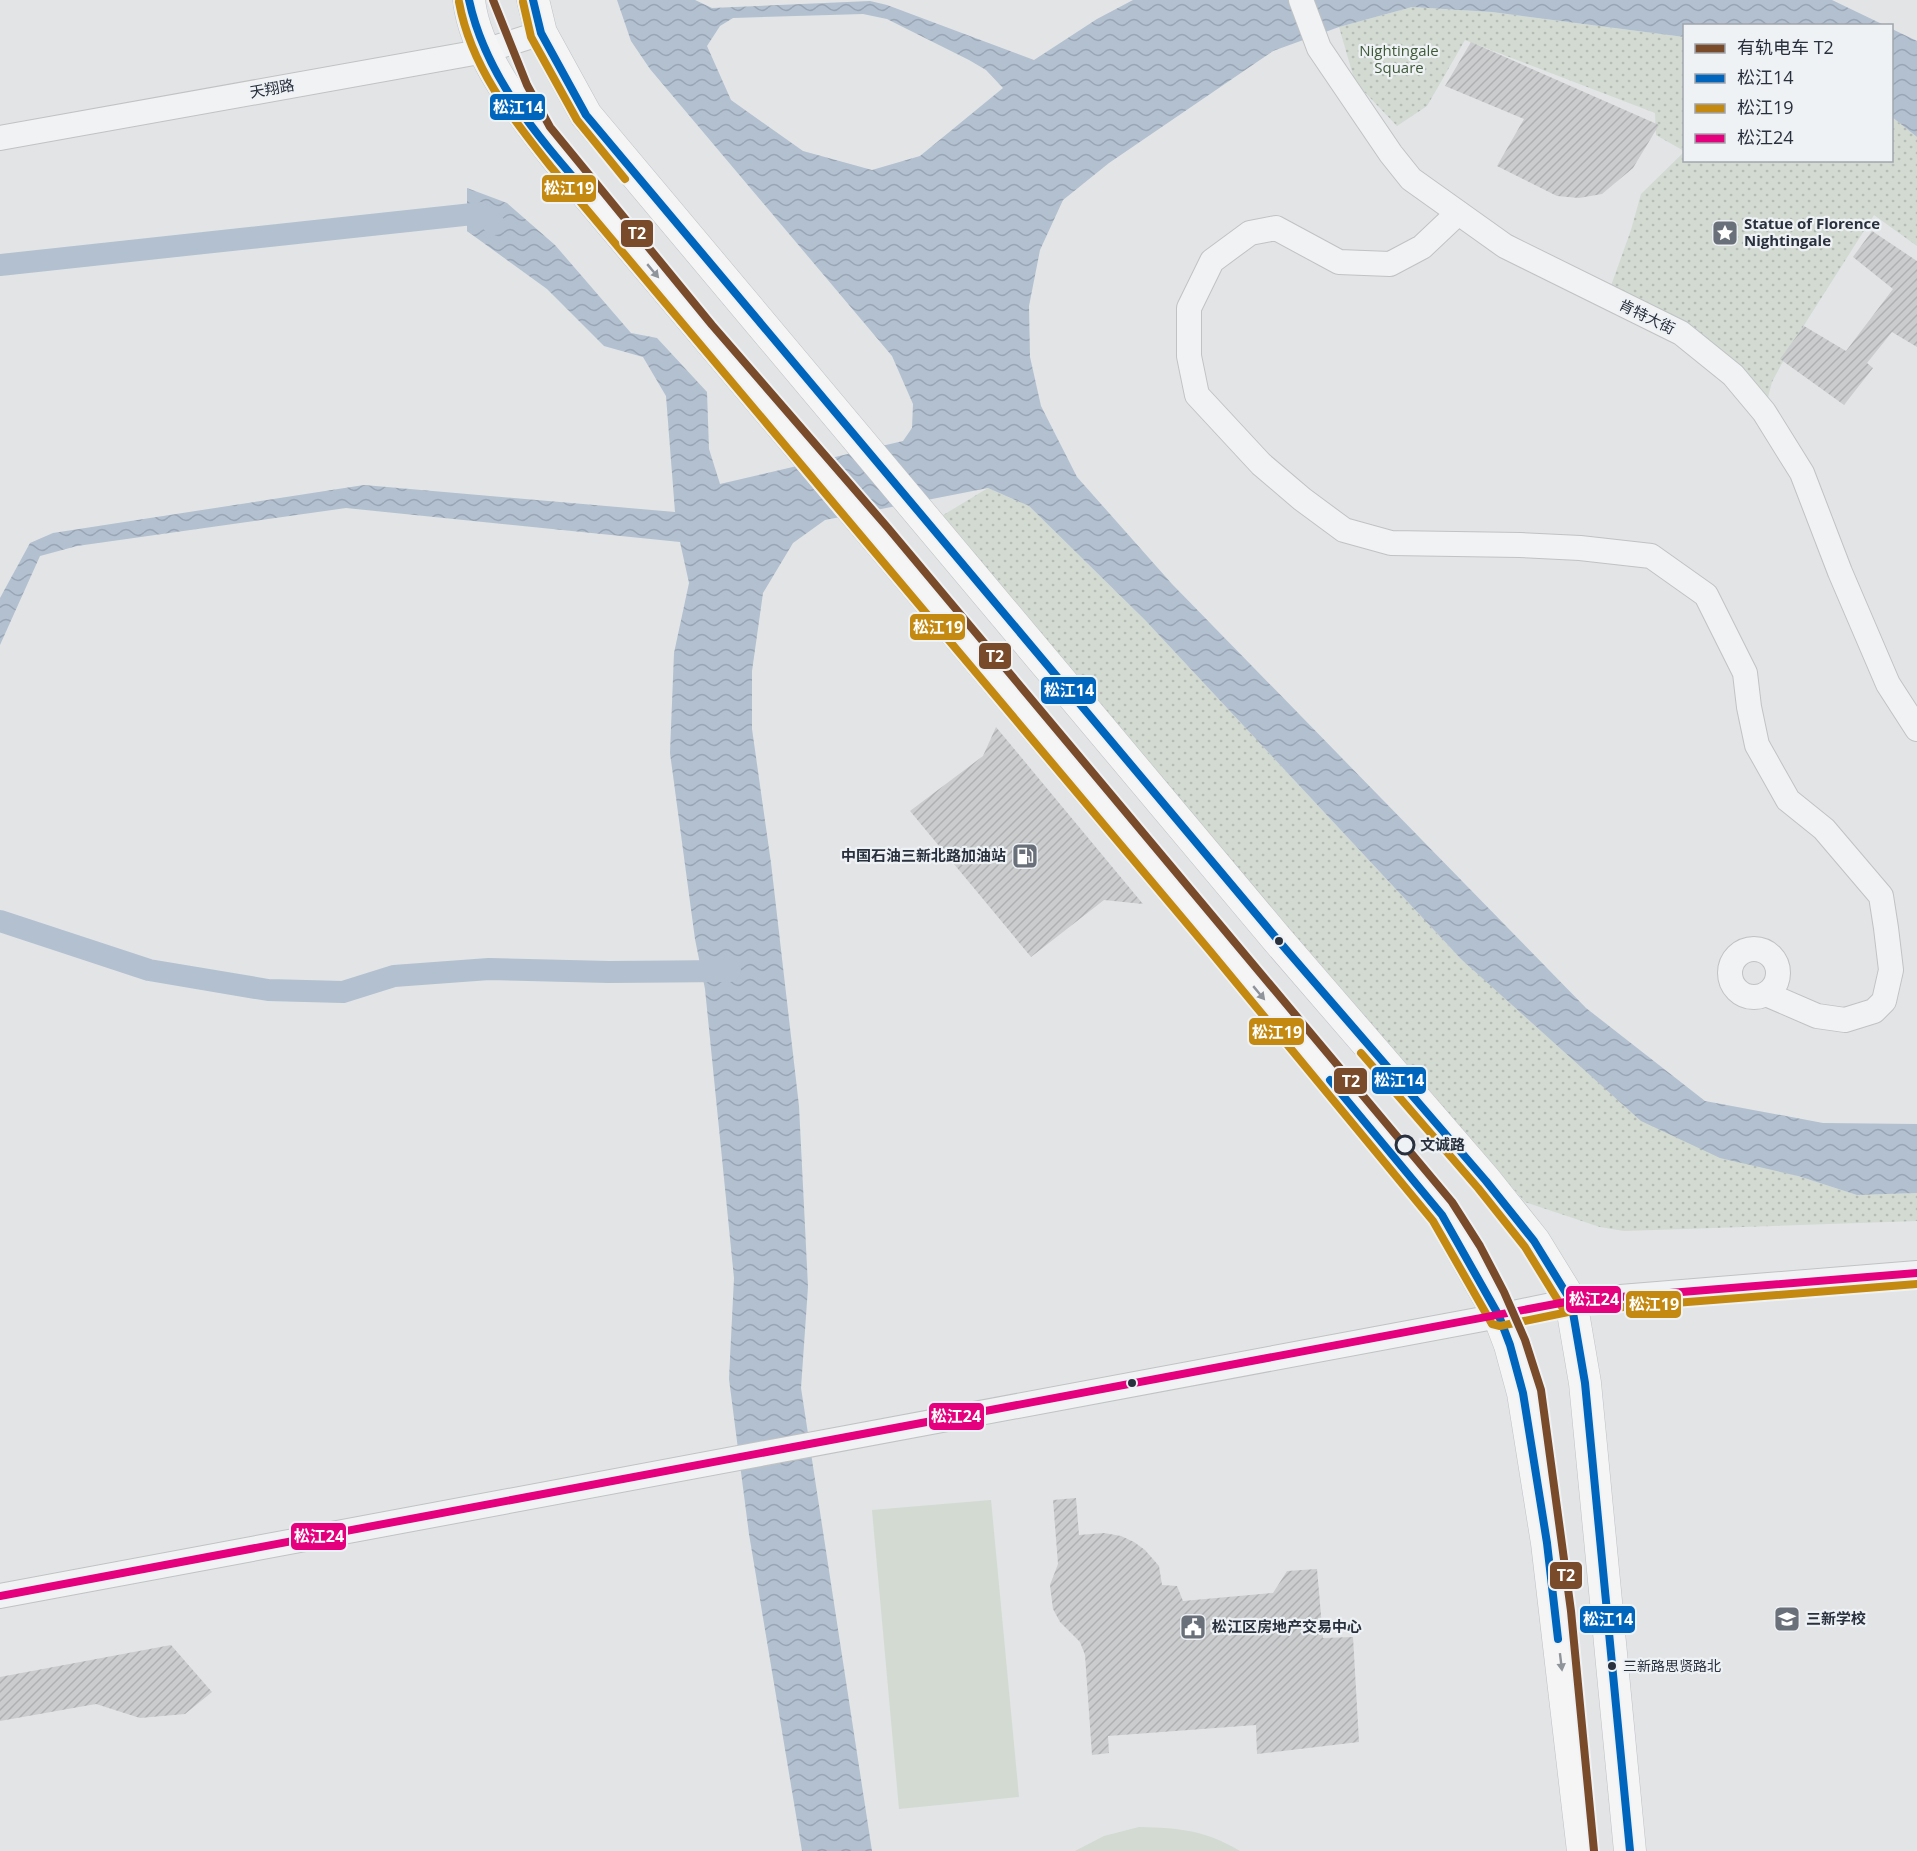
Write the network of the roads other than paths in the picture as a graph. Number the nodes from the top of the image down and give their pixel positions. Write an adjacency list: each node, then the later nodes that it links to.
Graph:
1 (469, 0): 5 (main road)
2 (533, 0): 4 (main road)
3 (1301, 0): 7 (street, 肯特大街)
4 (541, 33): 5 (street, 天翔路); 11 (main road)
5 (485, 51): 6 (street, 天翔路); 12 (main road, one-way to 12)
6 (0, 138)
7 (1458, 213): 8 (street, 肯特大街); 9 (street)
8 (1917, 729)
9 (1766, 994)
10 (1917, 1274): 11 (street)
11 (1570, 1301): 12 (street); 15 (main road)
12 (1499, 1317): 13 (street); 14 (main road, one-way to 14)
13 (0, 1596)
14 (1583, 1851)
15 (1630, 1851)

